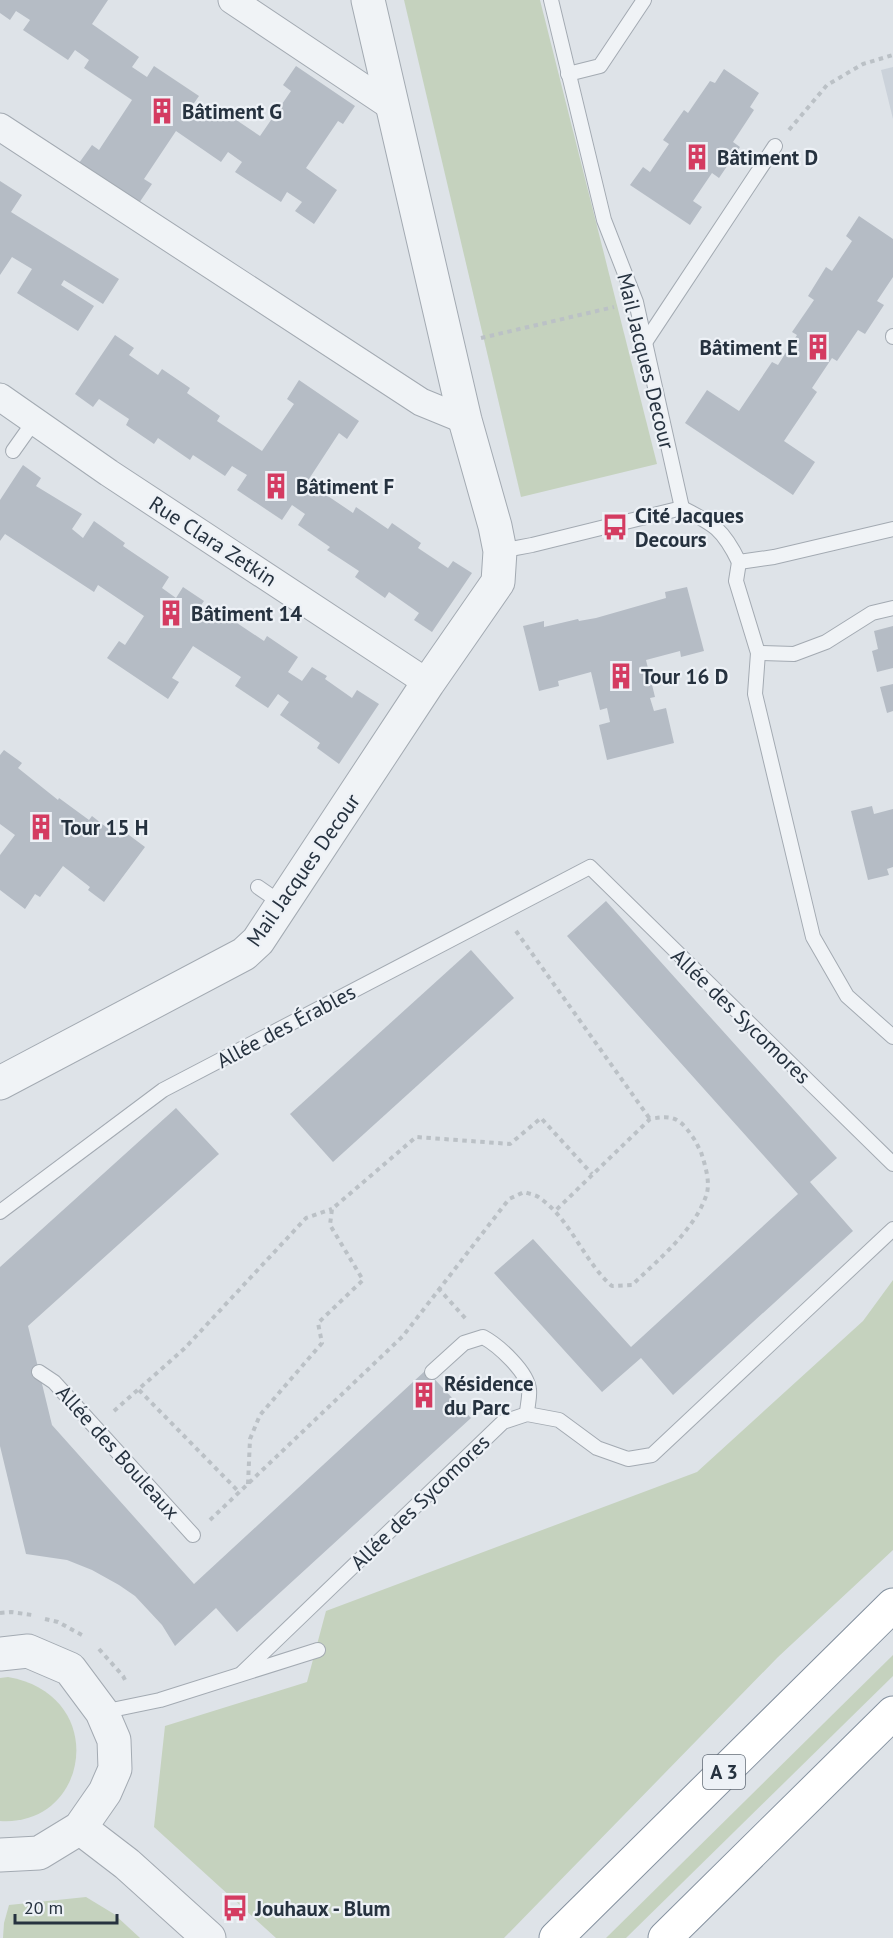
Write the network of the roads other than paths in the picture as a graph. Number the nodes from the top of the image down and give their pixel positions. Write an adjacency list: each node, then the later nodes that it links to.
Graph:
1 (232, 0): 6 (street)
2 (368, 0): 6 (street, Mail Jacques Decour)
3 (550, 0): 5 (lane, Mail Jacques Decour)
4 (644, 0): 5 (lane)
5 (568, 74): 9 (lane, Mail Jacques Decour)
6 (392, 107): 12 (street, Mail Jacques Decour)
7 (0, 127): 12 (street)
8 (775, 146): 9 (lane)
9 (644, 344): 14 (lane, Mail Jacques Decour)
10 (0, 397): 11 (street, Rue Clara Zetkin)
11 (35, 420): 13 (lane); 20 (street, Rue Clara Zetkin)
12 (465, 420): 16 (street, Mail Jacques Decour)
13 (13, 451)
14 (682, 508): 16 (lane); 17 (lane)
15 (893, 529): 17 (lane)
16 (500, 551): 20 (street, Mail Jacques Decour)
17 (739, 562): 19 (lane)
18 (893, 608): 19 (lane)
19 (758, 653): 22 (lane)
20 (428, 683): 23 (street, Mail Jacques Decour)
21 (590, 867): 24 (lane, Allée des Sycomores); 25 (lane, Allée des Érables)
22 (893, 1037)
23 (0, 1083)
24 (893, 1164)
25 (0, 1212)
26 (893, 1229): 29 (lane)
27 (39, 1372): 30 (lane, Allée des Bouleaux)
28 (432, 1372): 29 (lane)
29 (527, 1414): 34 (lane, Allée des Sycomores)
30 (193, 1535)
31 (893, 1605): 40 (highway, A 3)
32 (318, 1650): 34 (lane)
33 (0, 1654): 35 (street)
34 (242, 1674): 35 (lane, Allée des Sycomores)
35 (102, 1712): 37 (street)
36 (893, 1713): 41 (highway)
37 (80, 1828): 38 (street); 39 (street)
38 (0, 1855)
39 (209, 1938)
40 (556, 1938)
41 (665, 1938)

